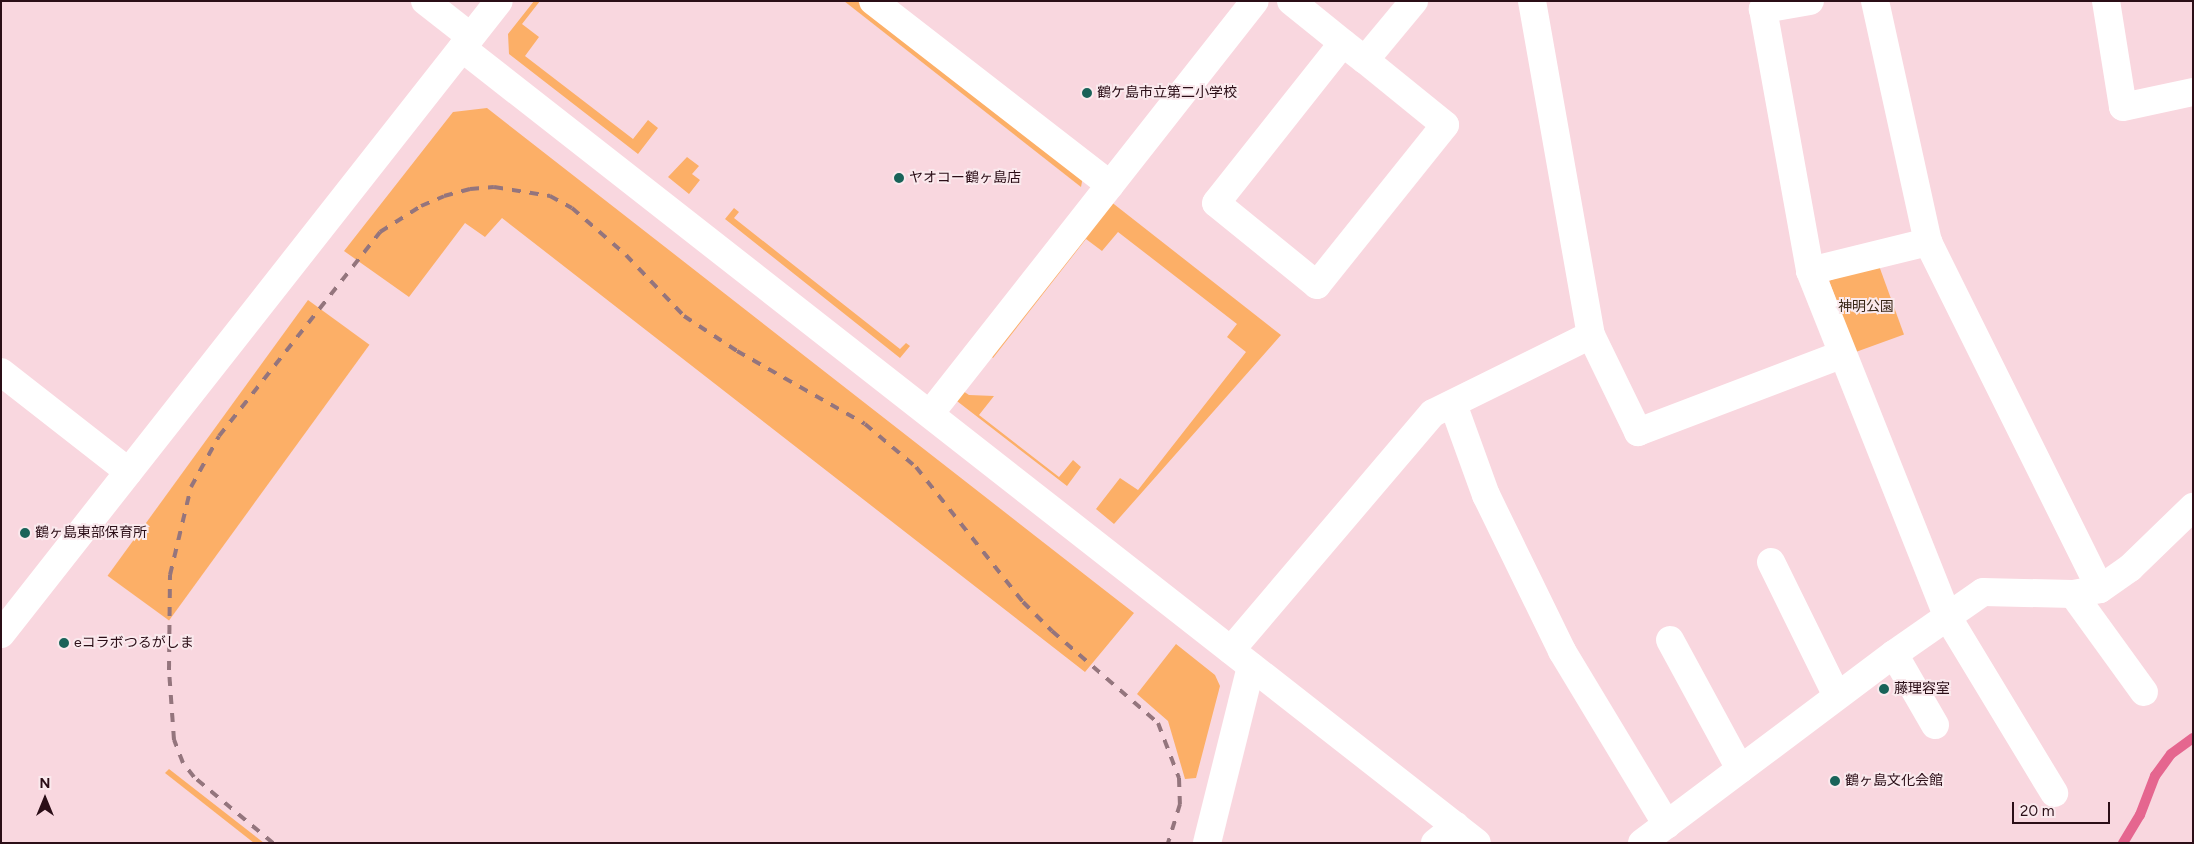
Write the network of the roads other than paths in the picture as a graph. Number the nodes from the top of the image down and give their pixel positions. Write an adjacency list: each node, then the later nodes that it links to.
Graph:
1 (425, 1): 11 (street)
2 (499, 1): 11 (street)
3 (873, 1): 15 (street)
4 (1255, 1): 15 (street)
5 (1291, 1): 12 (street)
6 (1414, 1): 13 (street)
7 (1532, 1): 18 (street)
8 (1810, 1): 17 (street)
9 (1875, 1): 16 (street)
10 (2106, 1): 14 (street)
11 (466, 42): 22 (street); 23 (street)
12 (1343, 43): 13 (street); 13 (street)
13 (1365, 60)
14 (2193, 92)
15 (1110, 185): 22 (street)
16 (1928, 242): 17 (street); 26 (street)
17 (1810, 272): 19 (street)
18 (1591, 335): 19 (street); 21 (street)
19 (1841, 355): 28 (street)
20 (1, 372): 23 (street)
21 (1453, 404): 32 (street); 38 (street)
22 (930, 414): 32 (street)
23 (129, 472): 29 (street)
24 (2193, 507): 26 (street)
25 (1771, 562): 34 (street)
26 (2100, 589): 27 (street)
27 (2073, 594): 28 (street); 33 (street)
28 (1947, 616): 31 (street); 37 (street)
29 (1, 634)
30 (1670, 640): 36 (street)
31 (1894, 654): 34 (street); 35 (street)
32 (1241, 658): 39 (street); 40 (street)
33 (2144, 692)
34 (1837, 696): 36 (street)
35 (1935, 725)
36 (1740, 768): 38 (street)
37 (2054, 793)
38 (1666, 825): 42 (street)
39 (1445, 834): 41 (street)
40 (1207, 843)
41 (1477, 843)
42 (1642, 843)

